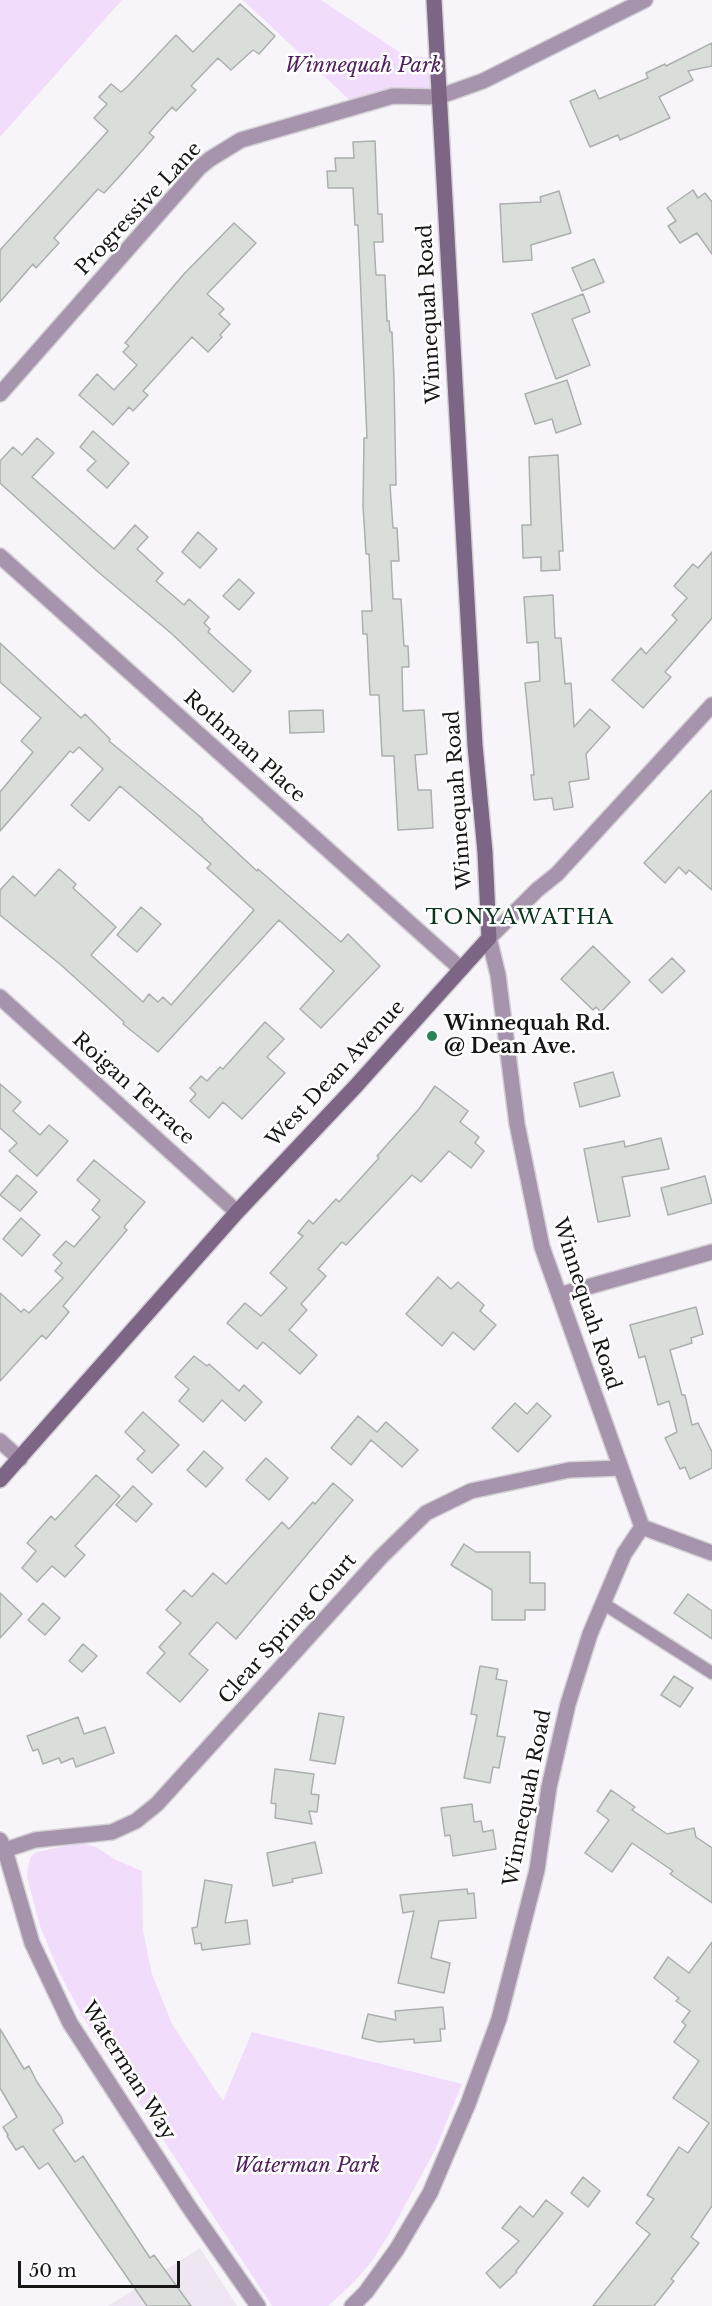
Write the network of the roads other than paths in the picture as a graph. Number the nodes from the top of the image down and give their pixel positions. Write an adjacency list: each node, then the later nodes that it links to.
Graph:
1 (434, 0): 3 (street, Winnequah Road)
2 (645, 0): 3 (street, Progressive Lane)
3 (438, 97): 4 (street, Progressive Lane); 7 (street, Winnequah Road)
4 (0, 394)
5 (0, 556): 8 (street, Rothman Place)
6 (712, 705): 7 (street, West Dean Avenue)
7 (489, 938): 8 (street, West Dean Avenue); 12 (street, Winnequah Road)
8 (461, 969): 10 (street, West Dean Avenue)
9 (0, 997): 10 (street, Roigan Terrace)
10 (237, 1212): 14 (street, West Dean Avenue)
11 (712, 1252): 12 (street)
12 (559, 1295): 15 (street, Winnequah Road)
13 (0, 1442): 14 (street)
14 (20, 1459): 16 (street, West Dean Avenue)
15 (620, 1468): 17 (street, Winnequah Road); 21 (street, Clear Spring Court)
16 (0, 1480)
17 (642, 1527): 18 (street); 19 (street, Winnequah Road)
18 (712, 1553)
19 (604, 1604): 20 (lane); 23 (street, Winnequah Road)
20 (712, 1672)
21 (2, 1845): 22 (street, Waterman Way)
22 (258, 2306)
23 (352, 2306)

